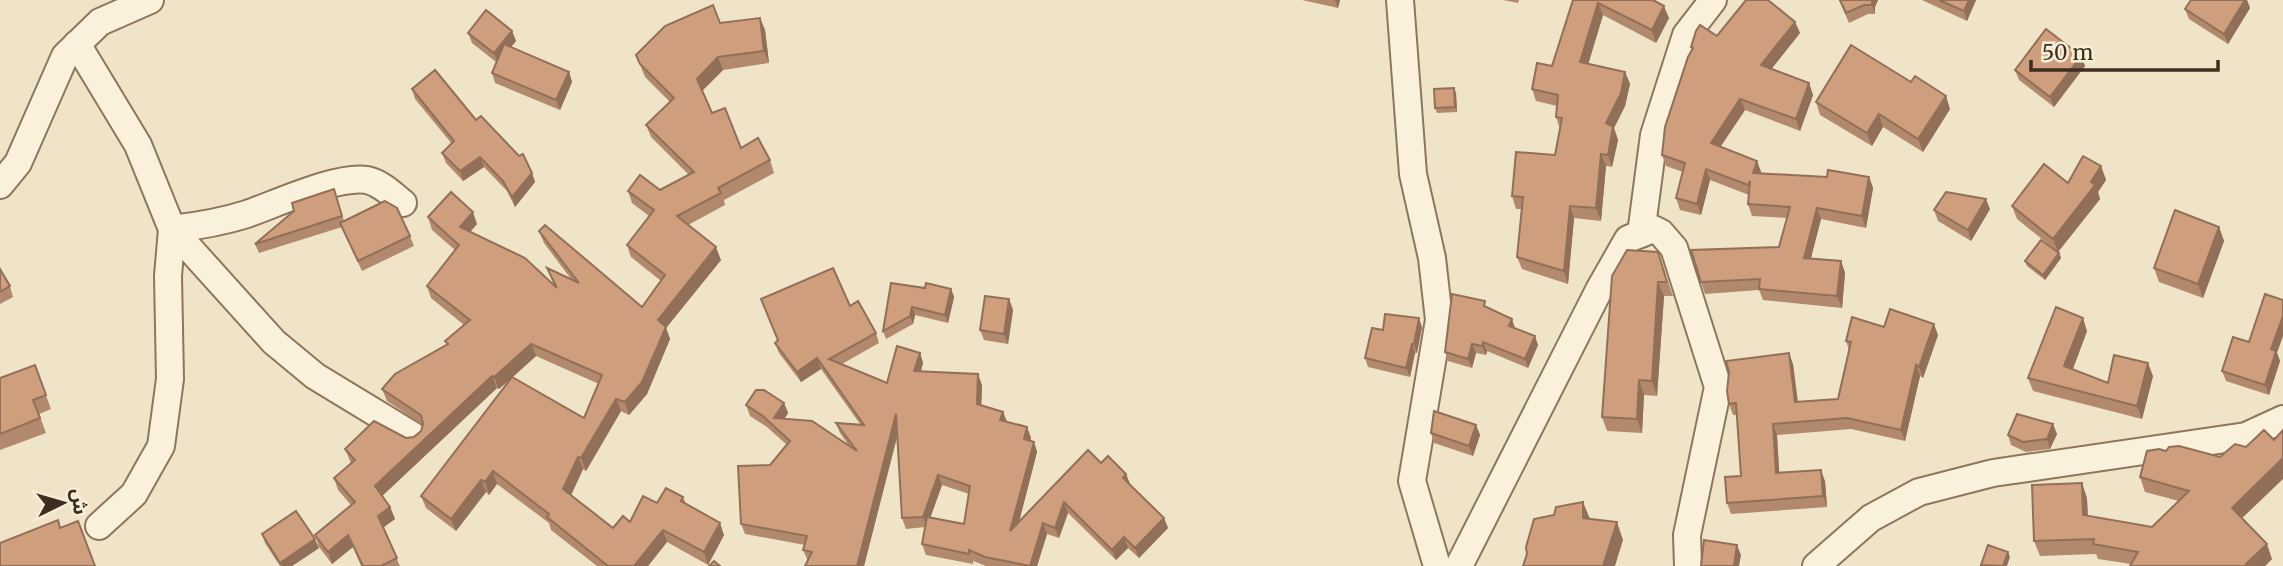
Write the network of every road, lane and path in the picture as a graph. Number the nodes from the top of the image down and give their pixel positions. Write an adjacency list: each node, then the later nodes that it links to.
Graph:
1 (150, 0): 4 (street)
2 (1400, 0): 12 (street)
3 (1713, 0): 8 (street)
4 (77, 44): 5 (street); 7 (street)
5 (0, 186)
6 (403, 203): 7 (street)
7 (172, 229): 10 (street); 11 (street)
8 (1641, 234): 13 (street); 14 (street)
9 (2283, 419): 15 (street)
10 (412, 435)
11 (99, 526)
12 (1437, 566)
13 (1459, 566)
14 (1688, 566)
15 (1816, 566)

